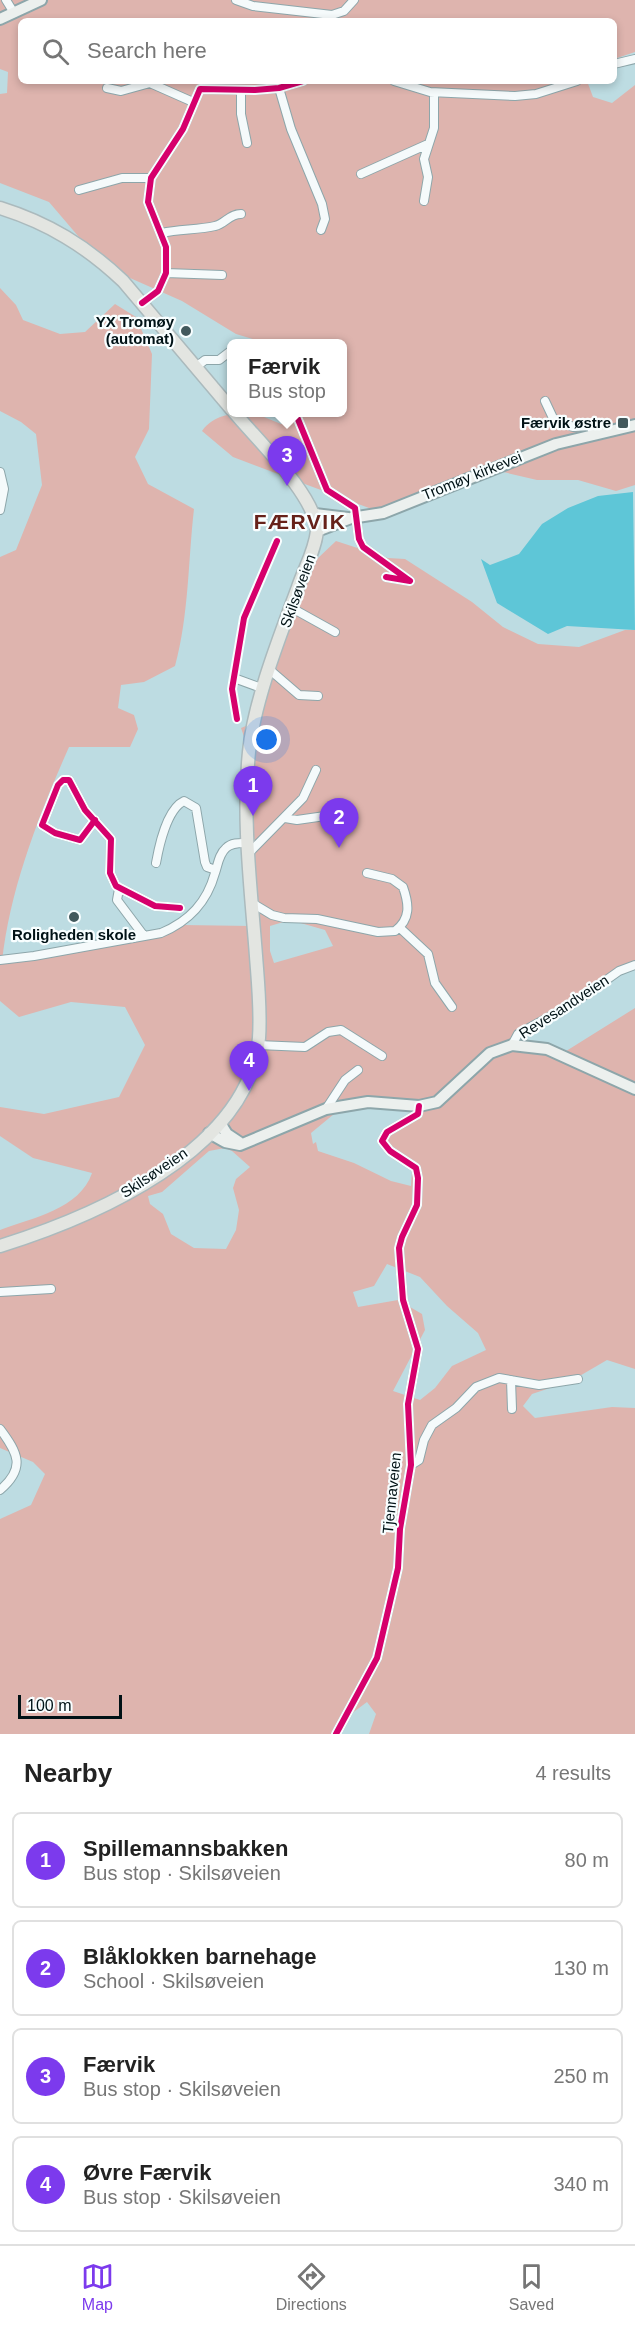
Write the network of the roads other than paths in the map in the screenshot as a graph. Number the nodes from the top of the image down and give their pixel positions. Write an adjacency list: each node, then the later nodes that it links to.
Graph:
1 (6, 0): 5 (street)
2 (41, 0): 5 (main road)
3 (236, 0): 4 (street)
4 (354, 0)
5 (14, 13): 6 (main road)
6 (0, 19)
7 (635, 59): 8 (street)
8 (617, 63)
9 (148, 84): 14 (street)
10 (152, 84): 18 (street)
11 (293, 84): 15 (street)
12 (404, 84): 17 (street)
13 (568, 84): 17 (street)
14 (106, 88)
15 (279, 88): 16 (street); 27 (street)
16 (241, 90): 18 (street); 19 (street)
17 (434, 93): 20 (street)
18 (193, 102): 22 (street)
19 (247, 143)
20 (428, 144): 21 (street); 24 (street)
21 (361, 174)
22 (151, 178): 23 (street); 28 (street)
23 (79, 190)
24 (424, 201)
25 (0, 208): 31 (main road, Skilsøveien)
26 (240, 214): 28 (street)
27 (321, 230)
28 (162, 233): 29 (street)
29 (166, 273): 30 (street); 31 (street)
30 (222, 275)
31 (142, 303): 33 (main road, Skilsøveien)
32 (227, 353): 33 (street)
33 (196, 368): 35 (main road, Skilsøveien)
34 (546, 401): 39 (street)
35 (227, 404)
36 (238, 417): 42 (main road, Skilsøveien)
37 (297, 417): 43 (street)
38 (635, 425): 39 (main road, Tromøy kirkevei)
39 (593, 434): 43 (main road, Tromøy kirkevei)
40 (0, 472): 41 (street)
41 (0, 510)
42 (318, 515): 43 (main road, Tromøy kirkevei); 44 (main road, Skilsøveien)
43 (354, 518): 44 (main road, Tromøy kirkevei); 45 (street)
44 (320, 530): 46 (main road, Skilsøveien)
45 (386, 577)
46 (290, 608): 47 (street); 48 (main road, Skilsøveien)
47 (335, 632)
48 (270, 670): 50 (main road, Skilsøveien); 51 (street)
49 (234, 678): 50 (street)
50 (264, 689): 56 (main road, Skilsøveien)
51 (318, 696)
52 (316, 770): 53 (street)
53 (285, 819): 55 (street); 56 (street)
54 (95, 820): 54 (street); 60 (street)
55 (348, 826)
56 (249, 848): 58 (street); 61 (main road, Skilsøveien)
57 (156, 863): 58 (street)
58 (216, 870): 64 (street)
59 (367, 873): 63 (street)
60 (119, 889): 62 (street); 64 (street)
61 (252, 903): 63 (street); 68 (main road, Skilsøveien)
62 (180, 908)
63 (400, 928): 67 (street)
64 (144, 936): 65 (street)
65 (0, 960)
66 (635, 965): 69 (street, Revesandveien)
67 (452, 1007)
68 (258, 1045): 70 (street); 75 (main road, Skilsøveien)
69 (512, 1045): 72 (main road, Revesandveien); 73 (main road, Revesandveien)
70 (382, 1056)
71 (358, 1070): 74 (street)
72 (635, 1089)
73 (419, 1106): 74 (main road, Revesandveien); 85 (street, Tjennaveien)
74 (326, 1109): 77 (main road, Revesandveien)
75 (220, 1123): 76 (main road, Skilsøveien); 77 (main road)
76 (209, 1133): 77 (main road); 78 (main road, Skilsøveien)
77 (245, 1144)
78 (0, 1246)
79 (51, 1289): 80 (street)
80 (0, 1292)
81 (578, 1379): 82 (street)
82 (510, 1380): 83 (street); 85 (street)
83 (512, 1409)
84 (0, 1429): 86 (street)
85 (411, 1465): 87 (street, Tjennaveien)
86 (0, 1490)
87 (336, 1734)

